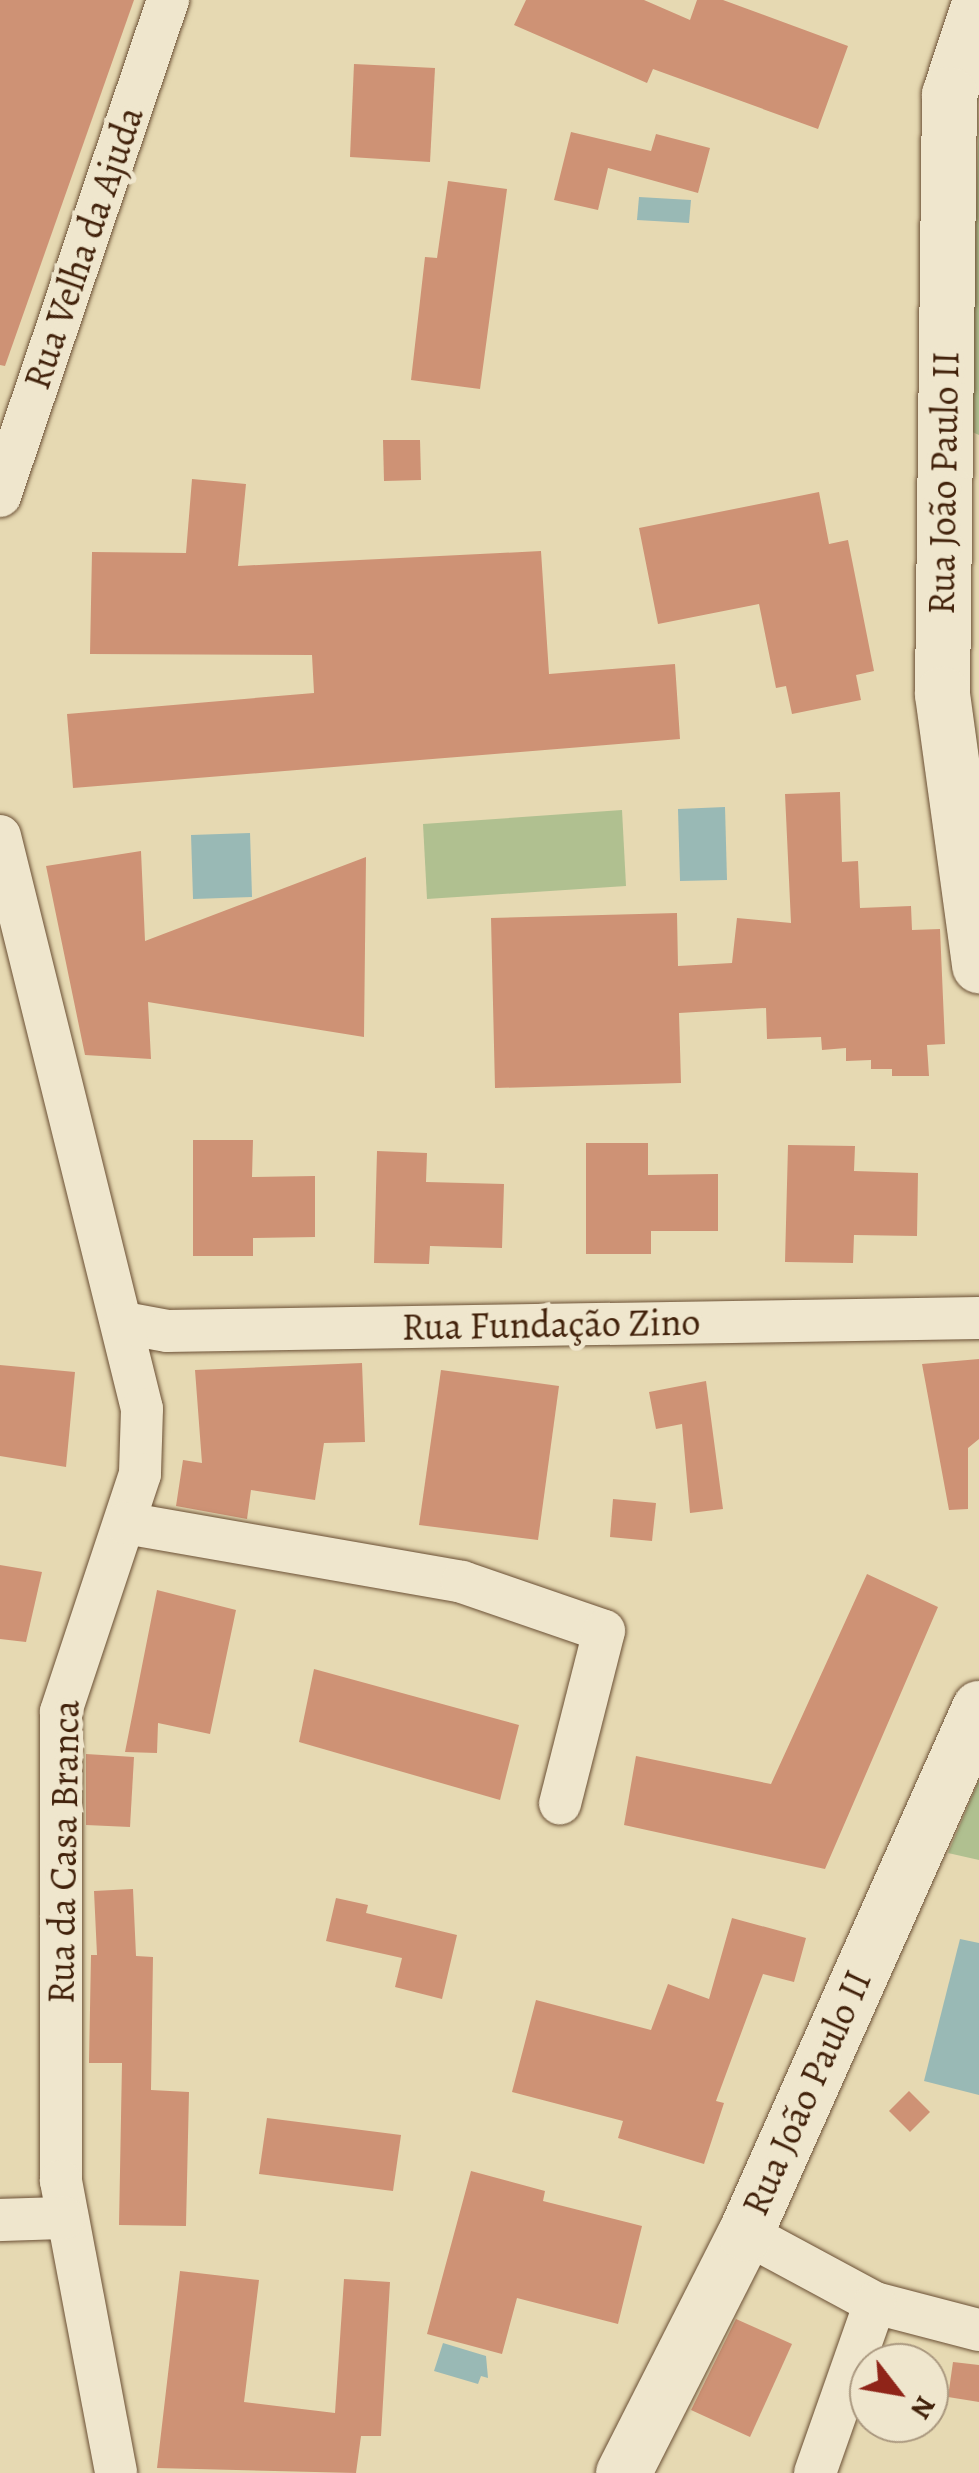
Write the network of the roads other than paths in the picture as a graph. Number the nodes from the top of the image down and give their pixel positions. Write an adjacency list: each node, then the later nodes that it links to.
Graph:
1 (168, 0): 4 (street, Rua Velha da Ajuda)
2 (979, 3): 3 (street, Rua João Paulo II)
3 (964, 88): 6 (street, Rua João Paulo II)
4 (0, 496)
5 (0, 836): 8 (street, Rua da Casa Branca)
6 (979, 965)
7 (979, 1318): 8 (street, Rua Fundação Zino)
8 (124, 1323): 9 (street, Rua da Casa Branca)
9 (124, 1523): 11 (street); 12 (street, Rua da Casa Branca)
10 (979, 1708): 14 (street, Rua João Paulo II)
11 (560, 1803)
12 (64, 2218): 13 (street); 17 (street, Rua da Casa Branca)
13 (0, 2220)
14 (745, 2233): 15 (street); 18 (street, Rua João Paulo II)
15 (875, 2303): 16 (street); 19 (street)
16 (979, 2330)
17 (116, 2473)
18 (623, 2473)
19 (814, 2473)

